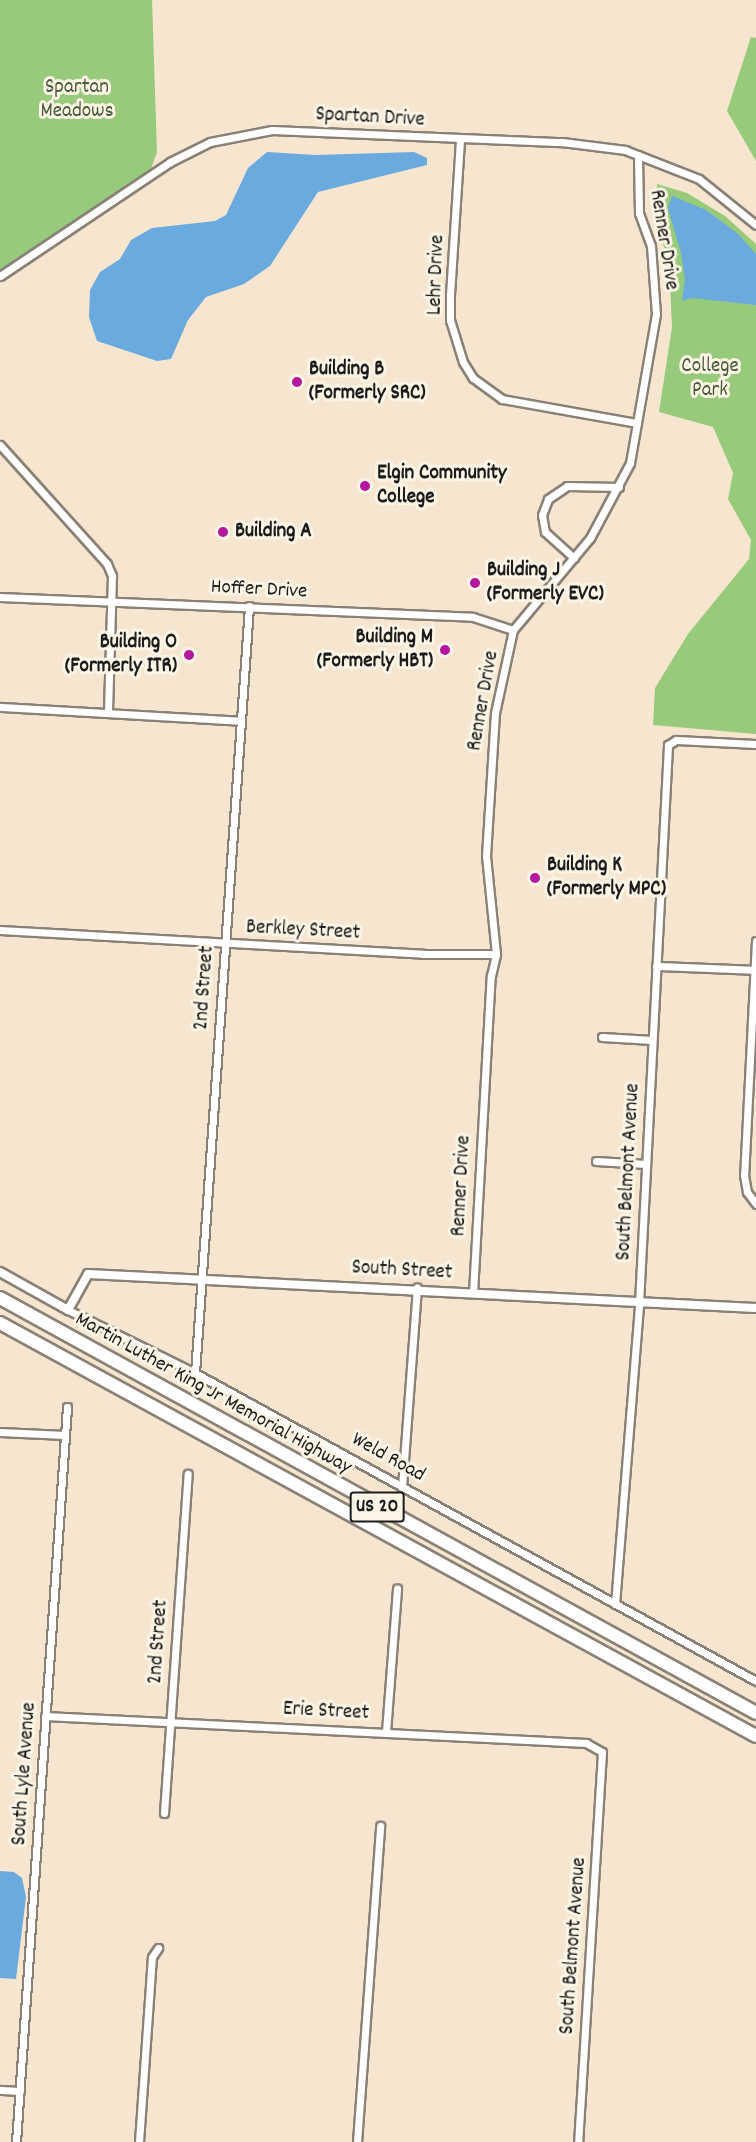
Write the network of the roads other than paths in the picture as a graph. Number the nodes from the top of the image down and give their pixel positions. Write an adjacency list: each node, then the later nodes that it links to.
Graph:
1 (460, 140): 2 (street, Spartan Drive); 4 (street, Spartan Drive); 5 (street, Lehr Drive)
2 (638, 155): 3 (street, Spartan Drive); 5 (street, Renner Drive)
3 (756, 225)
4 (0, 276)
5 (637, 423): 7 (street, Renner Drive)
6 (0, 445): 10 (street)
7 (619, 487): 8 (street, Renner Drive); 8 (street)
8 (574, 558): 12 (street, Renner Drive)
9 (0, 597): 10 (street, Hoffer Drive)
10 (114, 600): 11 (street, Hoffer Drive); 14 (street)
11 (249, 606): 12 (street, Hoffer Drive); 15 (street, 2nd Street)
12 (513, 630): 20 (street, Renner Drive)
13 (0, 707): 14 (street)
14 (108, 713): 15 (street)
15 (241, 721): 19 (street, 2nd Street)
16 (756, 744): 21 (street, South Belmont Avenue)
17 (0, 930): 19 (street, Berkley Street)
18 (756, 941): 22 (street)
19 (225, 943): 20 (street, Berkley Street); 29 (street, 2nd Street)
20 (495, 954): 31 (street, Renner Drive)
21 (656, 966): 22 (street); 24 (street, South Belmont Avenue)
22 (754, 970): 27 (street)
23 (602, 1037): 24 (street)
24 (652, 1040): 26 (street, South Belmont Avenue)
25 (596, 1161): 26 (street)
26 (646, 1164): 33 (street, South Belmont Avenue)
27 (756, 1204)
28 (0, 1272): 35 (street, Weld Road)
29 (201, 1279): 30 (street, South Street); 35 (street, South Street); 37 (street, 2nd Street)
30 (417, 1288): 31 (street, South Street); 42 (street)
31 (473, 1293): 33 (street, South Street)
32 (0, 1298): 46 (highway, Martin Luther King Jr Memorial Highway / US 20)
33 (639, 1304): 34 (street, South Street); 44 (street, South Belmont Avenue)
34 (756, 1308)
35 (68, 1310): 37 (street, Weld Road)
36 (0, 1323): 50 (highway, Martin Luther King Jr Memorial Highway / US 20)
37 (195, 1373): 42 (street, Weld Road)
38 (67, 1407): 40 (street, South Lyle Avenue)
39 (0, 1432): 40 (street)
40 (65, 1435): 47 (street, South Lyle Avenue)
41 (188, 1474): 48 (street, 2nd Street)
42 (402, 1487): 44 (street, Weld Road)
43 (397, 1588): 49 (street)
44 (615, 1604): 45 (street, Weld Road)
45 (756, 1681)
46 (756, 1713)
47 (45, 1716): 48 (street, Erie Street); 56 (street, South Lyle Avenue)
48 (170, 1722): 49 (street, Erie Street); 52 (street, 2nd Street)
49 (386, 1732): 51 (street, Erie Street)
50 (756, 1736)
51 (602, 1752): 60 (street, South Belmont Avenue)
52 (164, 1813)
53 (380, 1826): 59 (street)
54 (158, 1948): 58 (street)
55 (0, 2090): 56 (street)
56 (20, 2091): 57 (street, South Lyle Avenue)
57 (16, 2142)
58 (140, 2142)
59 (357, 2142)
60 (578, 2142)

